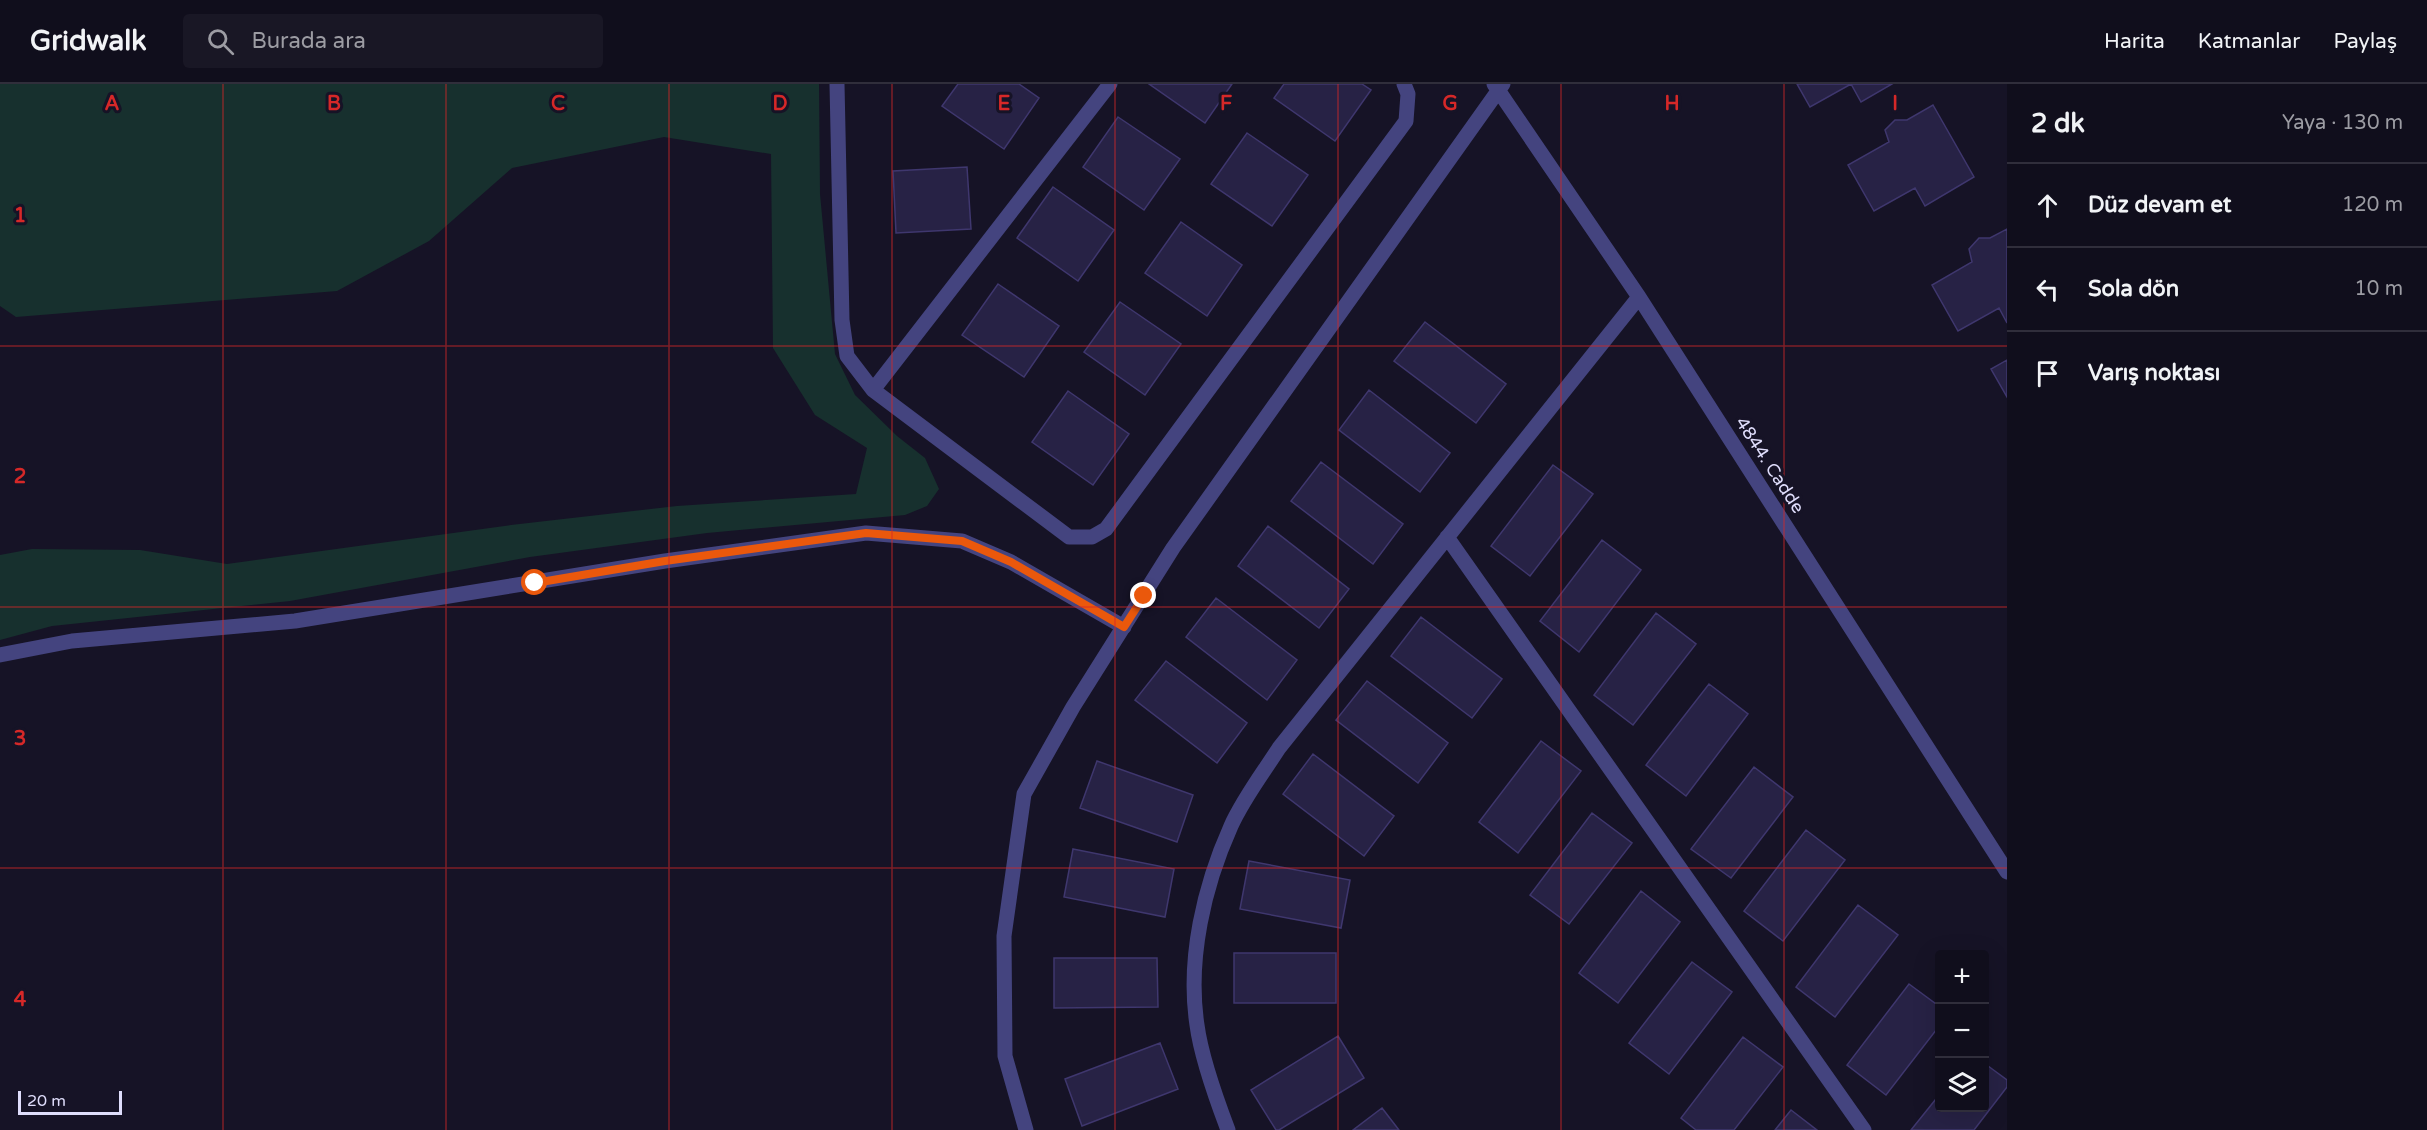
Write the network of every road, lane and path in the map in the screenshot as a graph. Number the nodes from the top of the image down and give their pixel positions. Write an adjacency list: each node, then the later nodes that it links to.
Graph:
1 (837, 84): 6 (street)
2 (1110, 84): 6 (street)
3 (1404, 84): 6 (street)
4 (1498, 86): 5 (street, 4844. Cadde); 8 (street)
5 (1639, 297): 7 (street); 10 (street, 4844. Cadde)
6 (873, 390)
7 (1447, 537): 12 (street); 13 (street)
8 (1124, 627): 9 (street); 11 (street)
9 (0, 655)
10 (2007, 872)
11 (1026, 1130)
12 (1228, 1130)
13 (1864, 1130)

